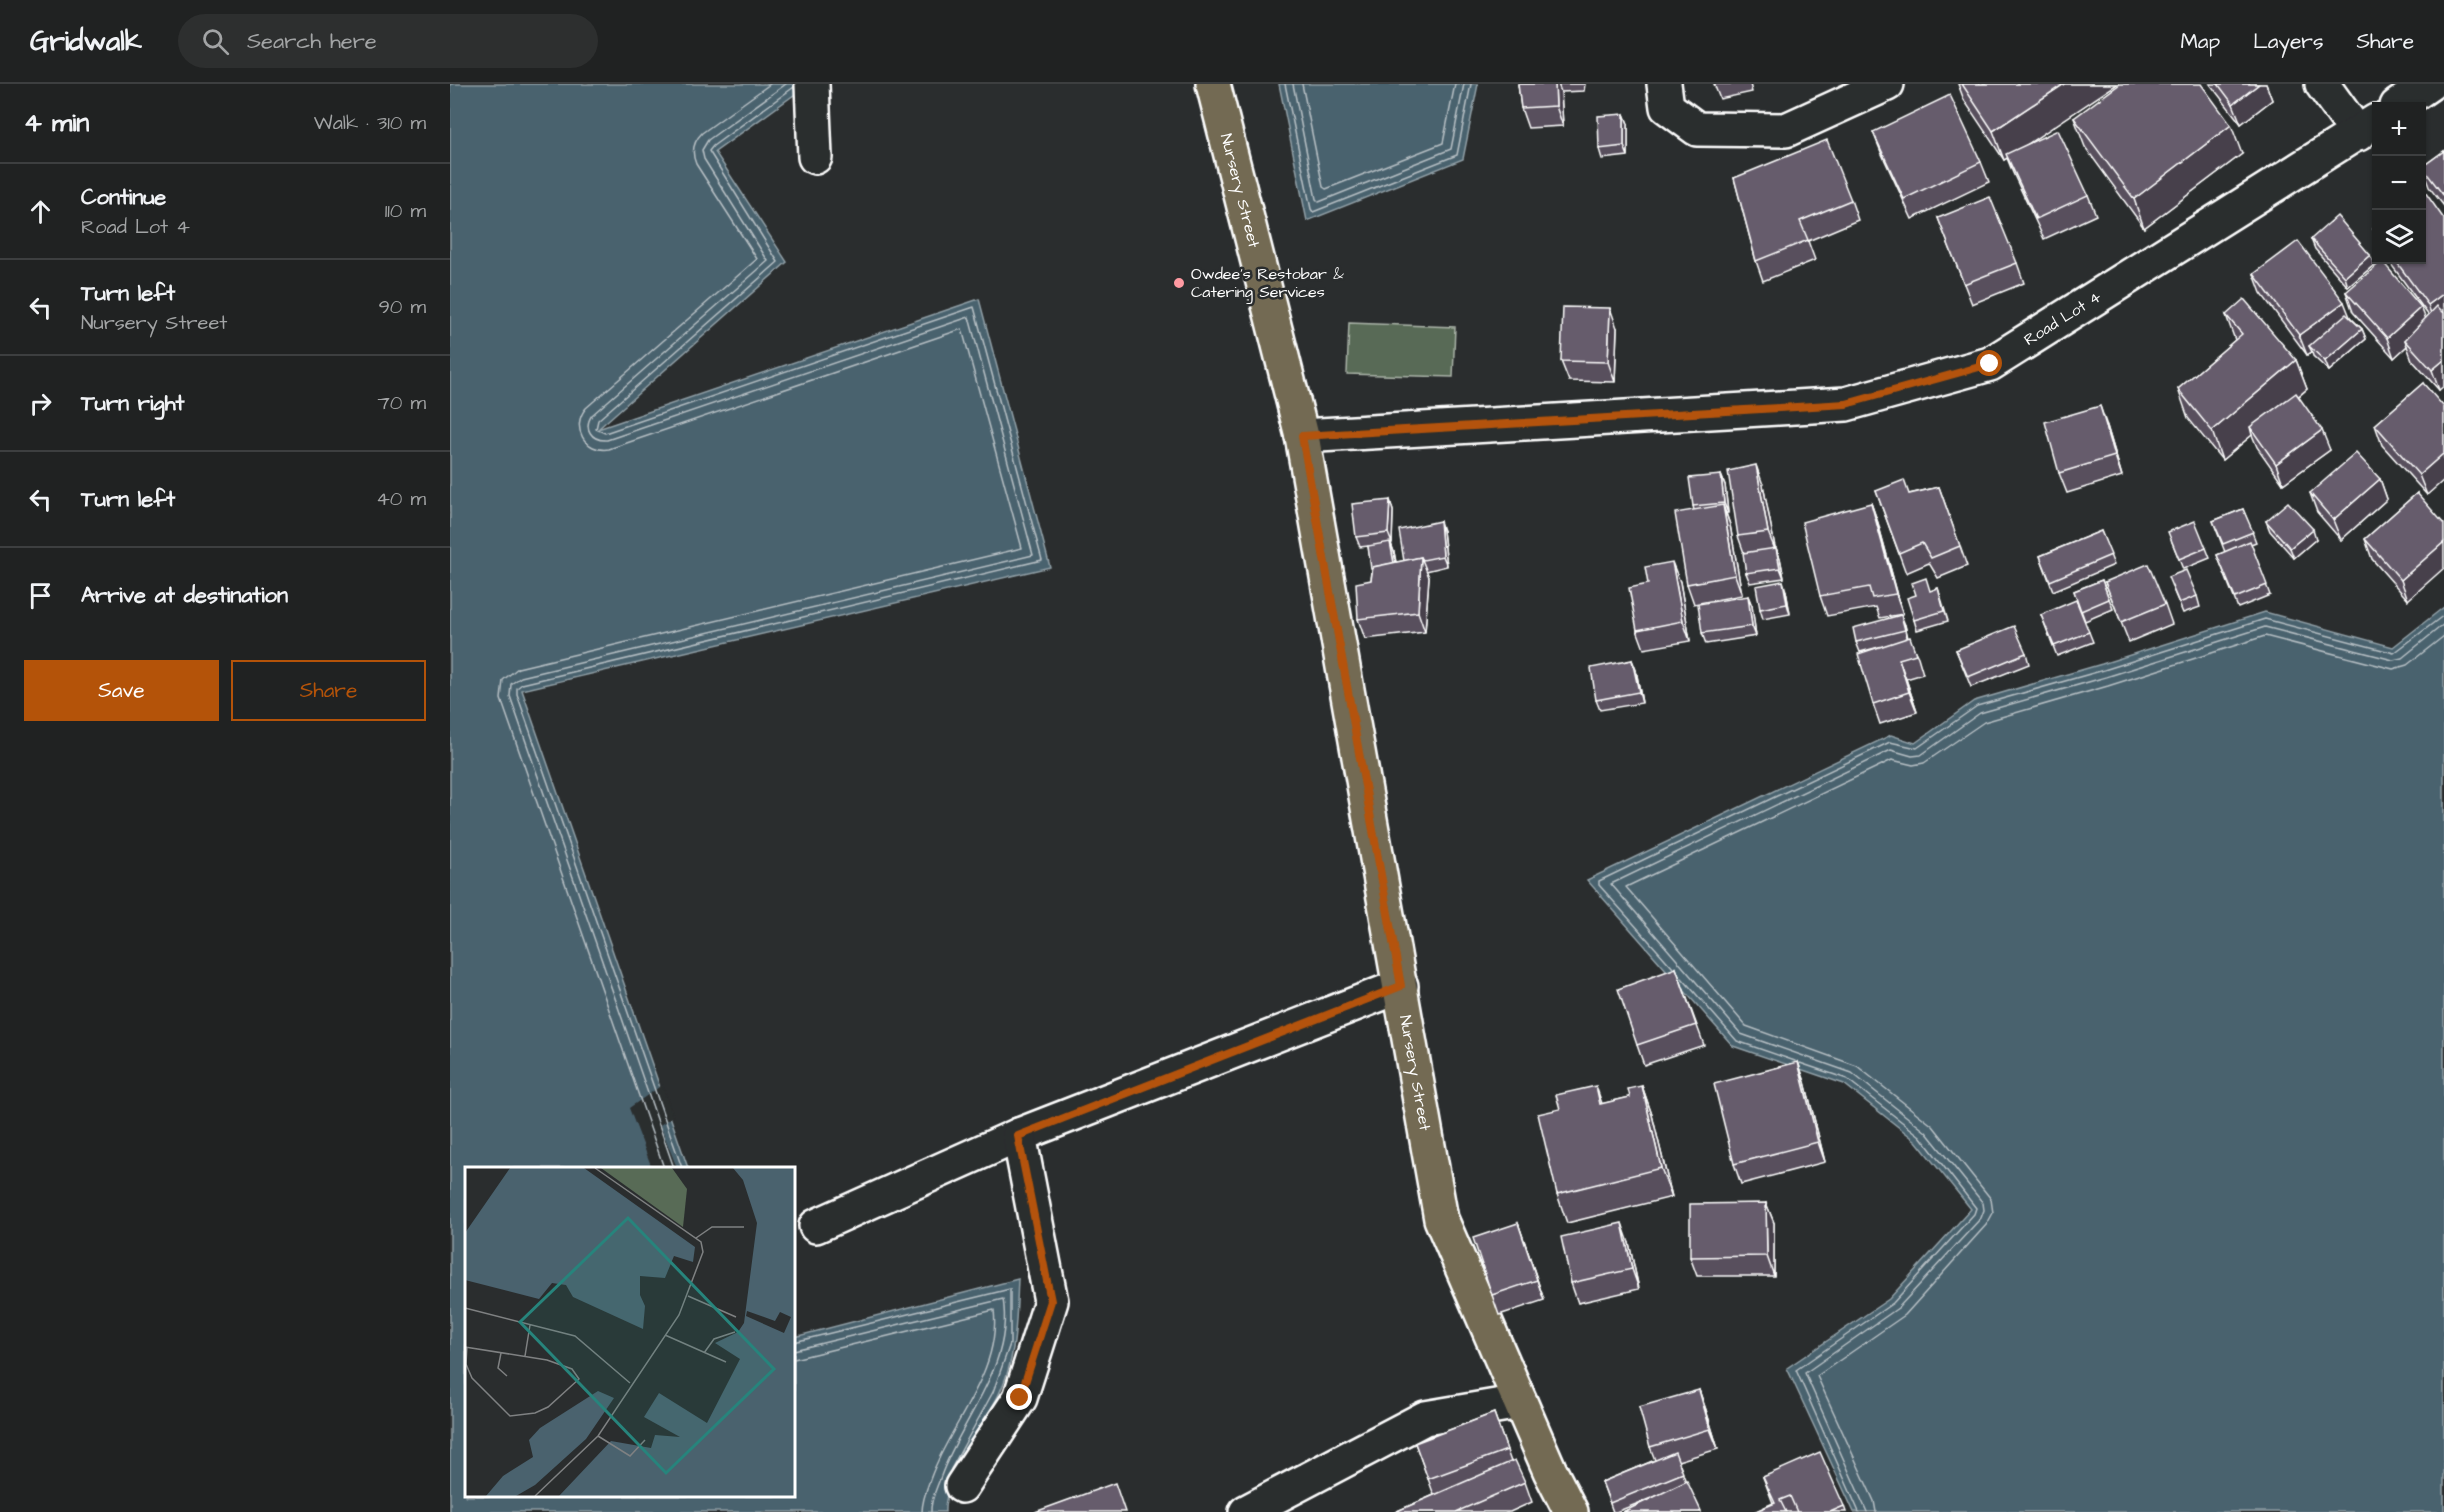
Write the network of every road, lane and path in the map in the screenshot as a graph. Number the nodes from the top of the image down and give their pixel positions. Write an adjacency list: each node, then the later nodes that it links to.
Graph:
1 (812, 84): 9 (street)
2 (1213, 84): 10 (main road, Nursery Street)
3 (1664, 84): 4 (street)
4 (1887, 84)
5 (2322, 84): 8 (street, Road Lot 4)
6 (2429, 84): 7 (street)
7 (2403, 102)
8 (2367, 128): 10 (street, Road Lot 4)
9 (815, 157)
10 (1302, 436): 11 (main road, Nursery Street)
11 (1401, 986): 12 (street); 14 (main road, Nursery Street)
12 (1018, 1136): 13 (street); 15 (street)
13 (816, 1226)
14 (1520, 1402): 16 (street); 17 (main road, Nursery Street)
15 (962, 1485)
16 (1246, 1512)
17 (1570, 1512)

